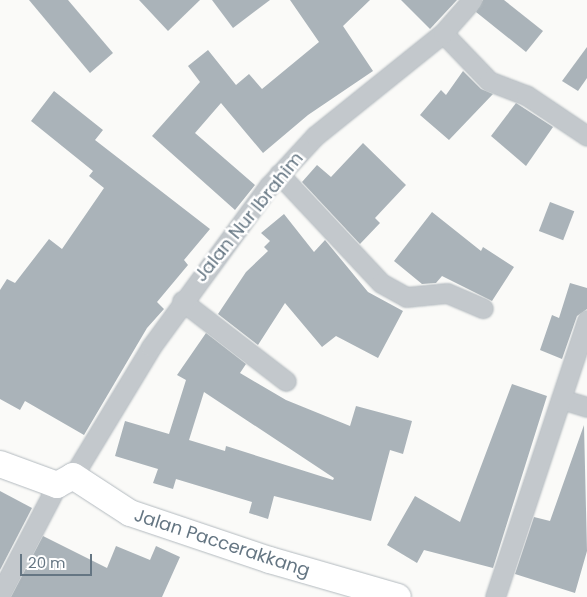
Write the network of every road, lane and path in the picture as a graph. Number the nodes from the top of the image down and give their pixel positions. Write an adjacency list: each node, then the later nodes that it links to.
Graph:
1 (472, 0): 2 (street, Jalan Nur Ibrahim)
2 (444, 34): 3 (street); 4 (street, Jalan Nur Ibrahim)
3 (587, 136)
4 (279, 174): 5 (street, Jalan Nur Ibrahim); 6 (street)
5 (182, 301): 8 (street); 12 (street, Jalan Nur Ibrahim)
6 (482, 308)
7 (587, 320): 9 (street)
8 (286, 381)
9 (561, 399): 10 (street); 15 (street)
10 (587, 407)
11 (0, 464): 12 (main road, Jalan Paccerakkang)
12 (65, 480): 13 (street, Jalan Nur Ibrahim); 14 (main road, Jalan Paccerakkang)
13 (0, 594)
14 (398, 597)
15 (495, 597)

